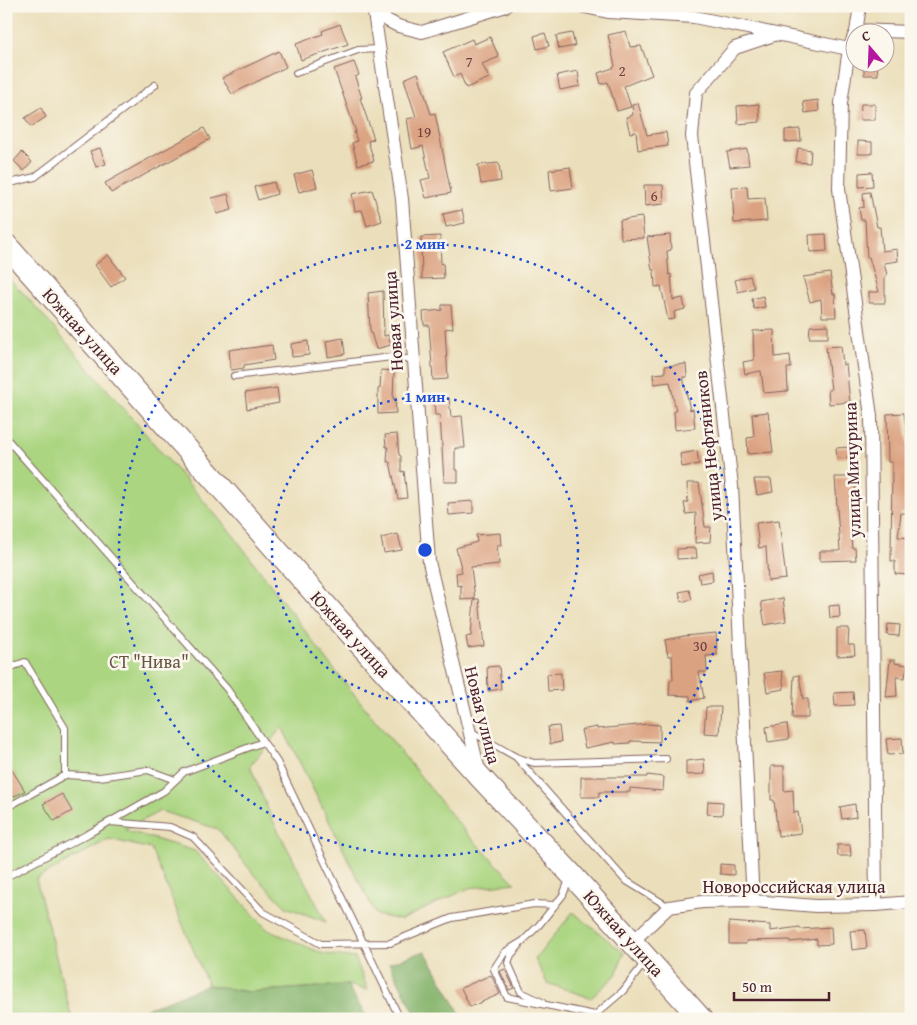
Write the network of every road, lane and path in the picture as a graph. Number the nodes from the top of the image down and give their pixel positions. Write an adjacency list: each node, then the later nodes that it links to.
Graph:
1 (506, 6): 4 (street)
2 (580, 6): 8 (street)
3 (860, 6): 5 (street, улица Мичурина)
4 (374, 10): 10 (street, Новая улица)
5 (858, 22)
6 (894, 32): 7 (street)
7 (911, 32)
8 (777, 34): 9 (street); 31 (street, улица Нефтяников)
9 (844, 48)
10 (380, 49): 12 (lane); 16 (street, Новая улица)
11 (846, 72): 34 (street, улица Мичурина)
12 (296, 74)
13 (155, 85): 14 (lane)
14 (6, 184)
15 (6, 244): 25 (highway, Южная улица)
16 (413, 360): 17 (lane); 20 (street, Новая улица)
17 (234, 376)
18 (6, 438): 21 (lane)
19 (6, 669): 24 (lane)
20 (469, 730): 22 (lane); 25 (street, Новая улица)
21 (263, 742): 26 (lane); 38 (lane)
22 (516, 757): 23 (lane); 35 (lane)
23 (666, 759)
24 (65, 775): 26 (lane); 27 (lane)
25 (481, 778): 29 (highway, Южная улица)
26 (176, 780): 28 (lane)
27 (6, 808)
28 (110, 822): 30 (lane); 38 (lane)
29 (572, 874): 33 (lane); 37 (highway, Южная улица)
30 (6, 877)
31 (753, 901): 34 (street, Новороссийская улица); 35 (street, Новороссийская улица)
32 (911, 902): 34 (street, Новороссийская улица)
33 (555, 905): 36 (lane); 38 (lane)
34 (876, 906)
35 (669, 907): 37 (street)
36 (523, 941): 40 (lane); 40 (lane)
37 (632, 942): 39 (highway, Южная улица)
38 (364, 944): 42 (lane)
39 (647, 959): 41 (lane); 44 (highway, Южная улица)
40 (552, 1007): 41 (lane)
41 (595, 1014): 43 (lane)
42 (400, 1019)
43 (586, 1019)
44 (701, 1019)

